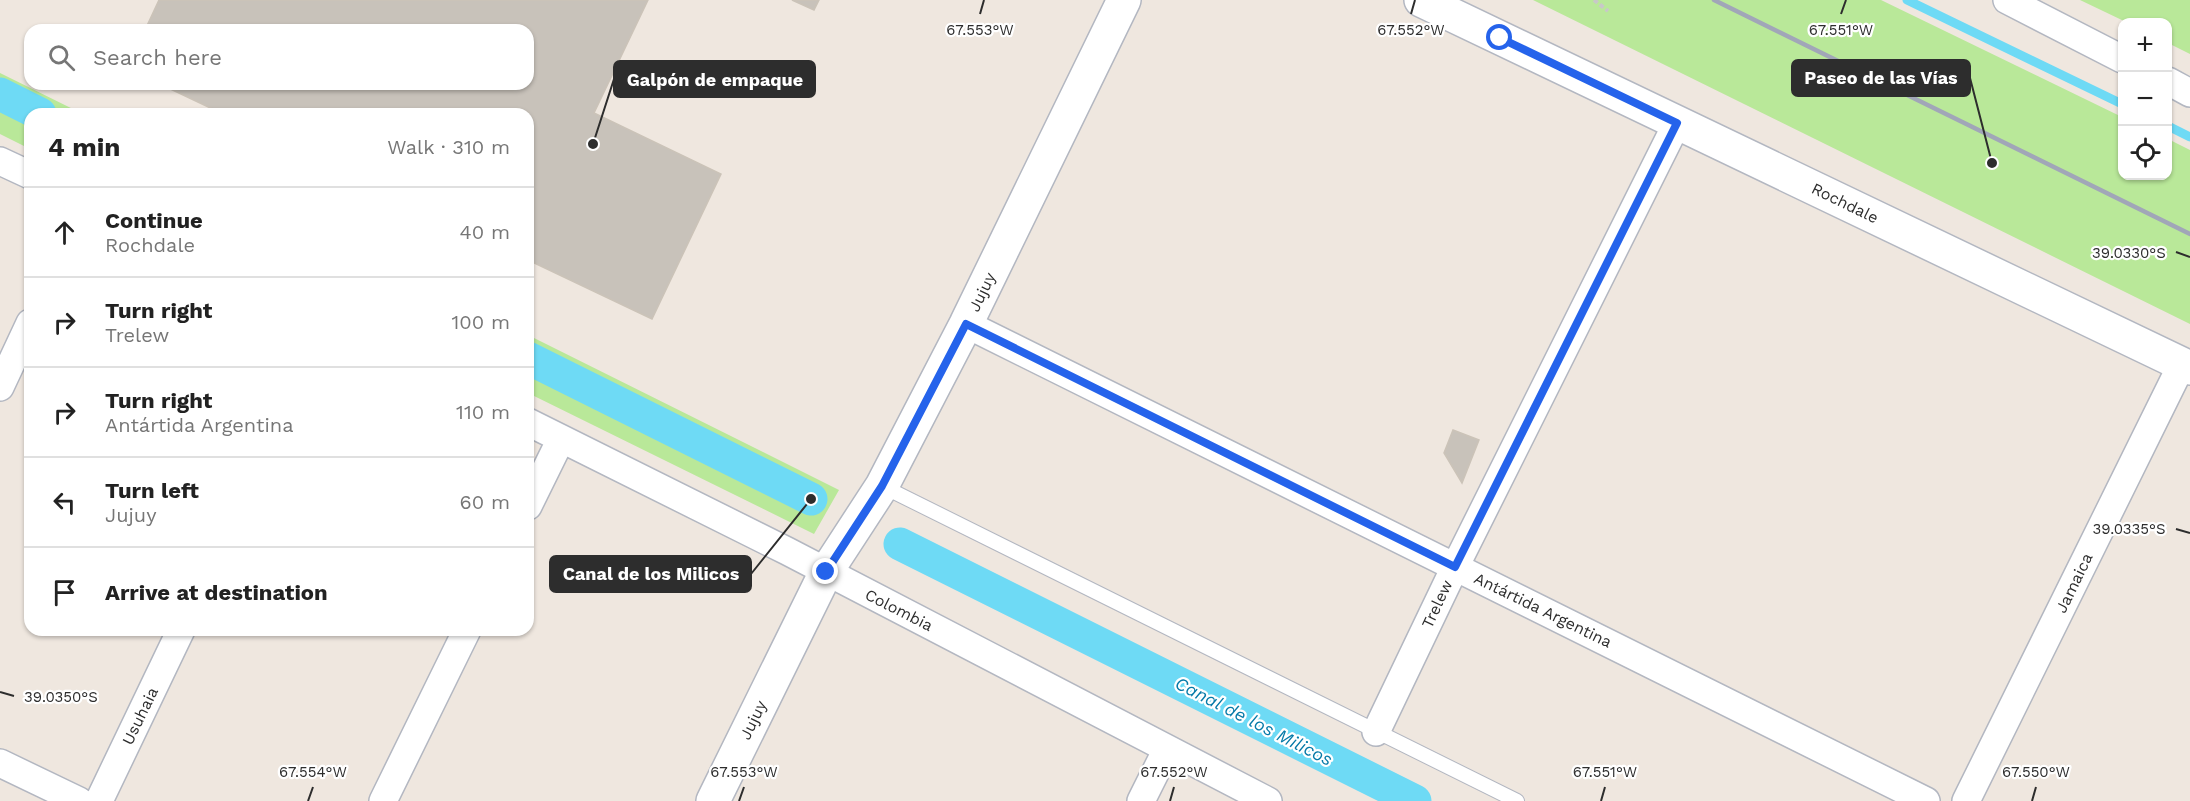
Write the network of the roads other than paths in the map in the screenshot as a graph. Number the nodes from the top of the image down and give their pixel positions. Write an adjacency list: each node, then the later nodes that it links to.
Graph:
1 (1124, 0): 12 (main road, Jujuy)
2 (1421, 0): 5 (main road, Rochdale)
3 (1455, 0): 5 (main road, Rochdale)
4 (2007, 0): 6 (street)
5 (1500, 38): 9 (main road, Rochdale)
6 (2118, 57)
7 (2172, 83): 8 (street)
8 (2190, 93)
9 (1677, 123): 14 (main road, Rochdale); 20 (street, Trelew)
10 (0, 161): 11 (street)
11 (24, 173)
12 (966, 324): 18 (main road, Jujuy); 20 (street, Antártida Argentina)
13 (24, 336): 15 (street)
14 (2186, 366): 36 (street, Jamaica)
15 (0, 387)
16 (534, 425): 17 (street, Colombia)
17 (561, 439): 19 (street); 21 (street, Colombia)
18 (882, 486): 21 (main road, Jujuy); 24 (lane)
19 (534, 495)
20 (1455, 567): 24 (street, Trelew); 27 (street, Antártida Argentina)
21 (826, 572): 25 (street, Colombia); 31 (main road, Jujuy)
22 (178, 636): 29 (street, Usuhaia)
23 (464, 636): 30 (street)
24 (1376, 732): 34 (lane)
25 (1167, 749): 32 (street); 33 (street, Colombia)
26 (0, 763): 28 (street)
27 (1891, 793): 35 (street, Antártida Argentina)
28 (79, 801)
29 (99, 801)
30 (384, 801)
31 (713, 801)
32 (1141, 801)
33 (1268, 801)
34 (1517, 801)
35 (1926, 801)
36 (1966, 801)

